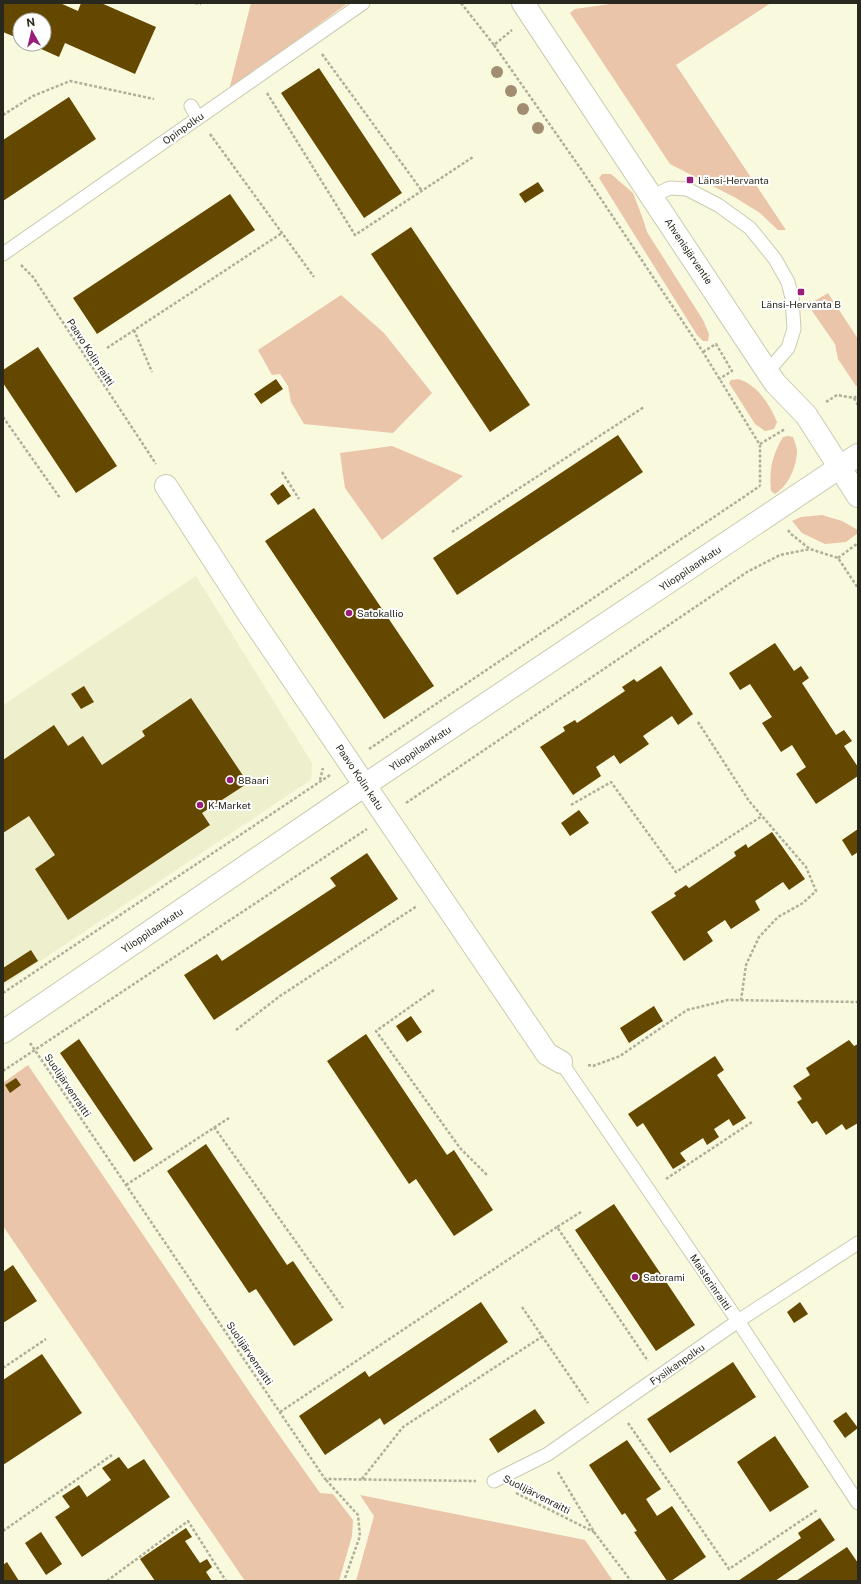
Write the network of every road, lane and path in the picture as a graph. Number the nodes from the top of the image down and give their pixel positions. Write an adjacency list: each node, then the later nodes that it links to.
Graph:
1 (195, 3): 4 (path)
2 (363, 3): 5 (lane, Opinpolku)
3 (523, 3): 14 (street, Ahvenisjärventie)
4 (201, 4)
5 (311, 39): 7 (lane, Opinpolku); 13 (path)
6 (494, 45): 21 (path)
7 (257, 77): 11 (lane, Opinpolku); 13 (path)
8 (154, 99): 10 (path)
9 (191, 106): 11 (lane)
10 (3, 115)
11 (198, 118): 15 (path); 16 (lane, Opinpolku)
12 (472, 157): 13 (path)
13 (422, 191)
14 (652, 196): 22 (street, Ahvenisjärventie); 22 (lane)
15 (282, 233): 18 (path); 19 (path)
16 (3, 254)
17 (17, 260): 32 (path, Paavo Kolin raitti)
18 (314, 277)
19 (134, 330): 20 (path); 23 (path)
20 (107, 348)
21 (703, 352): 24 (path); 24 (path)
22 (768, 371): 30 (street, Ahvenisjärventie)
23 (152, 372)
24 (719, 379): 33 (path)
25 (858, 395): 26 (path)
26 (858, 405)
27 (644, 407): 38 (path)
28 (3, 417): 35 (path)
29 (858, 454): 30 (street, Ylioppilaankatu)
30 (840, 467): 34 (street, Ahvenisjärventie); 37 (street, Ylioppilaankatu)
31 (282, 472): 36 (path)
32 (162, 476): 43 (street, Paavo Kolin katu)
33 (760, 486): 37 (path); 43 (path)
34 (858, 496)
35 (60, 498)
36 (299, 499)
37 (775, 512): 40 (path); 44 (street, Ylioppilaankatu)
38 (452, 532)
39 (858, 543): 40 (path)
40 (838, 558): 41 (path)
41 (858, 588)
42 (698, 722): 46 (path)
43 (350, 762): 44 (street, Paavo Kolin katu); 49 (path)
44 (365, 785): 52 (street, Ylioppilaankatu); 54 (street, Paavo Kolin katu)
45 (571, 805): 46 (path)
46 (762, 816): 50 (path)
47 (418, 906): 53 (path)
48 (434, 990): 59 (path)
49 (3, 993)
50 (741, 1000): 51 (path); 55 (path)
51 (858, 1002)
52 (10, 1028): 60 (path, Suolijärvenraitti)
53 (236, 1030)
54 (561, 1062): 61 (lane, Maisterinraitti)
55 (586, 1064)
56 (229, 1118): 58 (path)
57 (752, 1122): 61 (path)
58 (214, 1127): 60 (path); 66 (path)
59 (488, 1176)
60 (126, 1185): 73 (path, Suolijärvenraitti)
61 (648, 1190): 67 (lane, Maisterinraitti)
62 (581, 1212): 63 (path)
63 (557, 1228): 71 (path); 73 (path)
64 (858, 1243): 67 (lane, Fysiikanpolku)
65 (522, 1307): 68 (path)
66 (343, 1308)
67 (738, 1321): 71 (lane, Fysiikanpolku); 80 (lane, Maisterinraitti)
68 (543, 1336): 74 (path); 78 (path)
69 (46, 1339): 70 (path)
70 (3, 1368)
71 (659, 1376): 72 (lane, Fysiikanpolku)
72 (616, 1406): 74 (lane, Fysiikanpolku); 81 (path)
73 (280, 1412): 77 (path, Suolijärvenraitti)
74 (599, 1418): 75 (lane, Fysiikanpolku)
75 (548, 1454): 79 (lane, Fysiikanpolku); 83 (path)
76 (112, 1455): 82 (path)
77 (325, 1479): 78 (path, Suolijärvenraitti); 86 (path)
78 (362, 1479): 79 (path, Suolijärvenraitti)
79 (494, 1481): 83 (path, Suolijärvenraitti)
80 (858, 1503)
81 (817, 1510)
82 (3, 1530)
83 (594, 1532): 87 (path)
84 (107, 1581): 85 (path)
85 (226, 1581)
86 (344, 1581)
87 (631, 1581)

